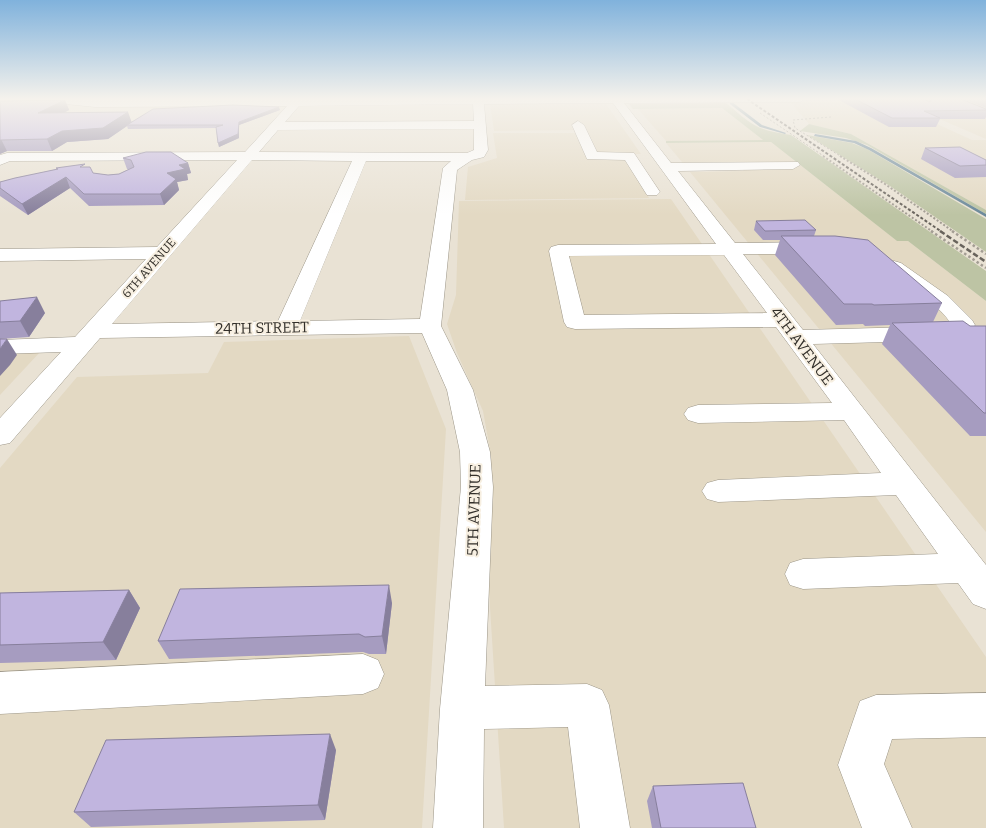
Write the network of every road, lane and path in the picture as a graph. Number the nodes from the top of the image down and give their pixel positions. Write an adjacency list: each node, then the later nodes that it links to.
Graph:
1 (264, 138): 9 (street, 6TH AVENUE)
2 (480, 138): 12 (street)
3 (584, 138): 17 (street)
4 (656, 138): 15 (street, 4TH AVENUE)
5 (799, 138): 24 (path)
6 (810, 138): 21 (path)
7 (71, 149): 10 (street)
8 (780, 154): 15 (street)
9 (247, 156): 11 (street); 13 (street); 20 (street, 6TH AVENUE)
10 (59, 157): 11 (street); 14 (street)
11 (97, 157): 16 (street)
12 (467, 157): 13 (street); 25 (street)
13 (360, 158): 26 (street)
14 (3, 159)
15 (679, 161): 18 (street, 4TH AVENUE)
16 (76, 171)
17 (652, 192)
18 (728, 248): 19 (street); 27 (street, 4TH AVENUE); 27 (street)
19 (832, 248)
20 (162, 253): 22 (street); 28 (street, 6TH AVENUE)
21 (986, 254)
22 (0, 255)
23 (875, 255): 27 (street)
24 (986, 268)
25 (430, 326): 26 (street, 24TH STREET); 39 (street, 5TH AVENUE)
26 (286, 328): 28 (street, 24TH STREET)
27 (788, 329): 30 (street, 4TH AVENUE)
28 (87, 338): 29 (street, 24TH STREET); 32 (street, 6TH AVENUE)
29 (0, 347)
30 (852, 411): 31 (street); 33 (street, 4TH AVENUE)
31 (698, 414)
32 (0, 436)
33 (905, 483): 34 (street); 36 (street, 4TH AVENUE)
34 (718, 491)
35 (803, 574): 36 (street)
36 (977, 581)
37 (363, 674): 38 (street)
38 (0, 693)
39 (462, 709): 41 (street, 5TH AVENUE); 42 (street)
40 (986, 715): 43 (street)
41 (458, 828)
42 (604, 828)
43 (887, 828)

